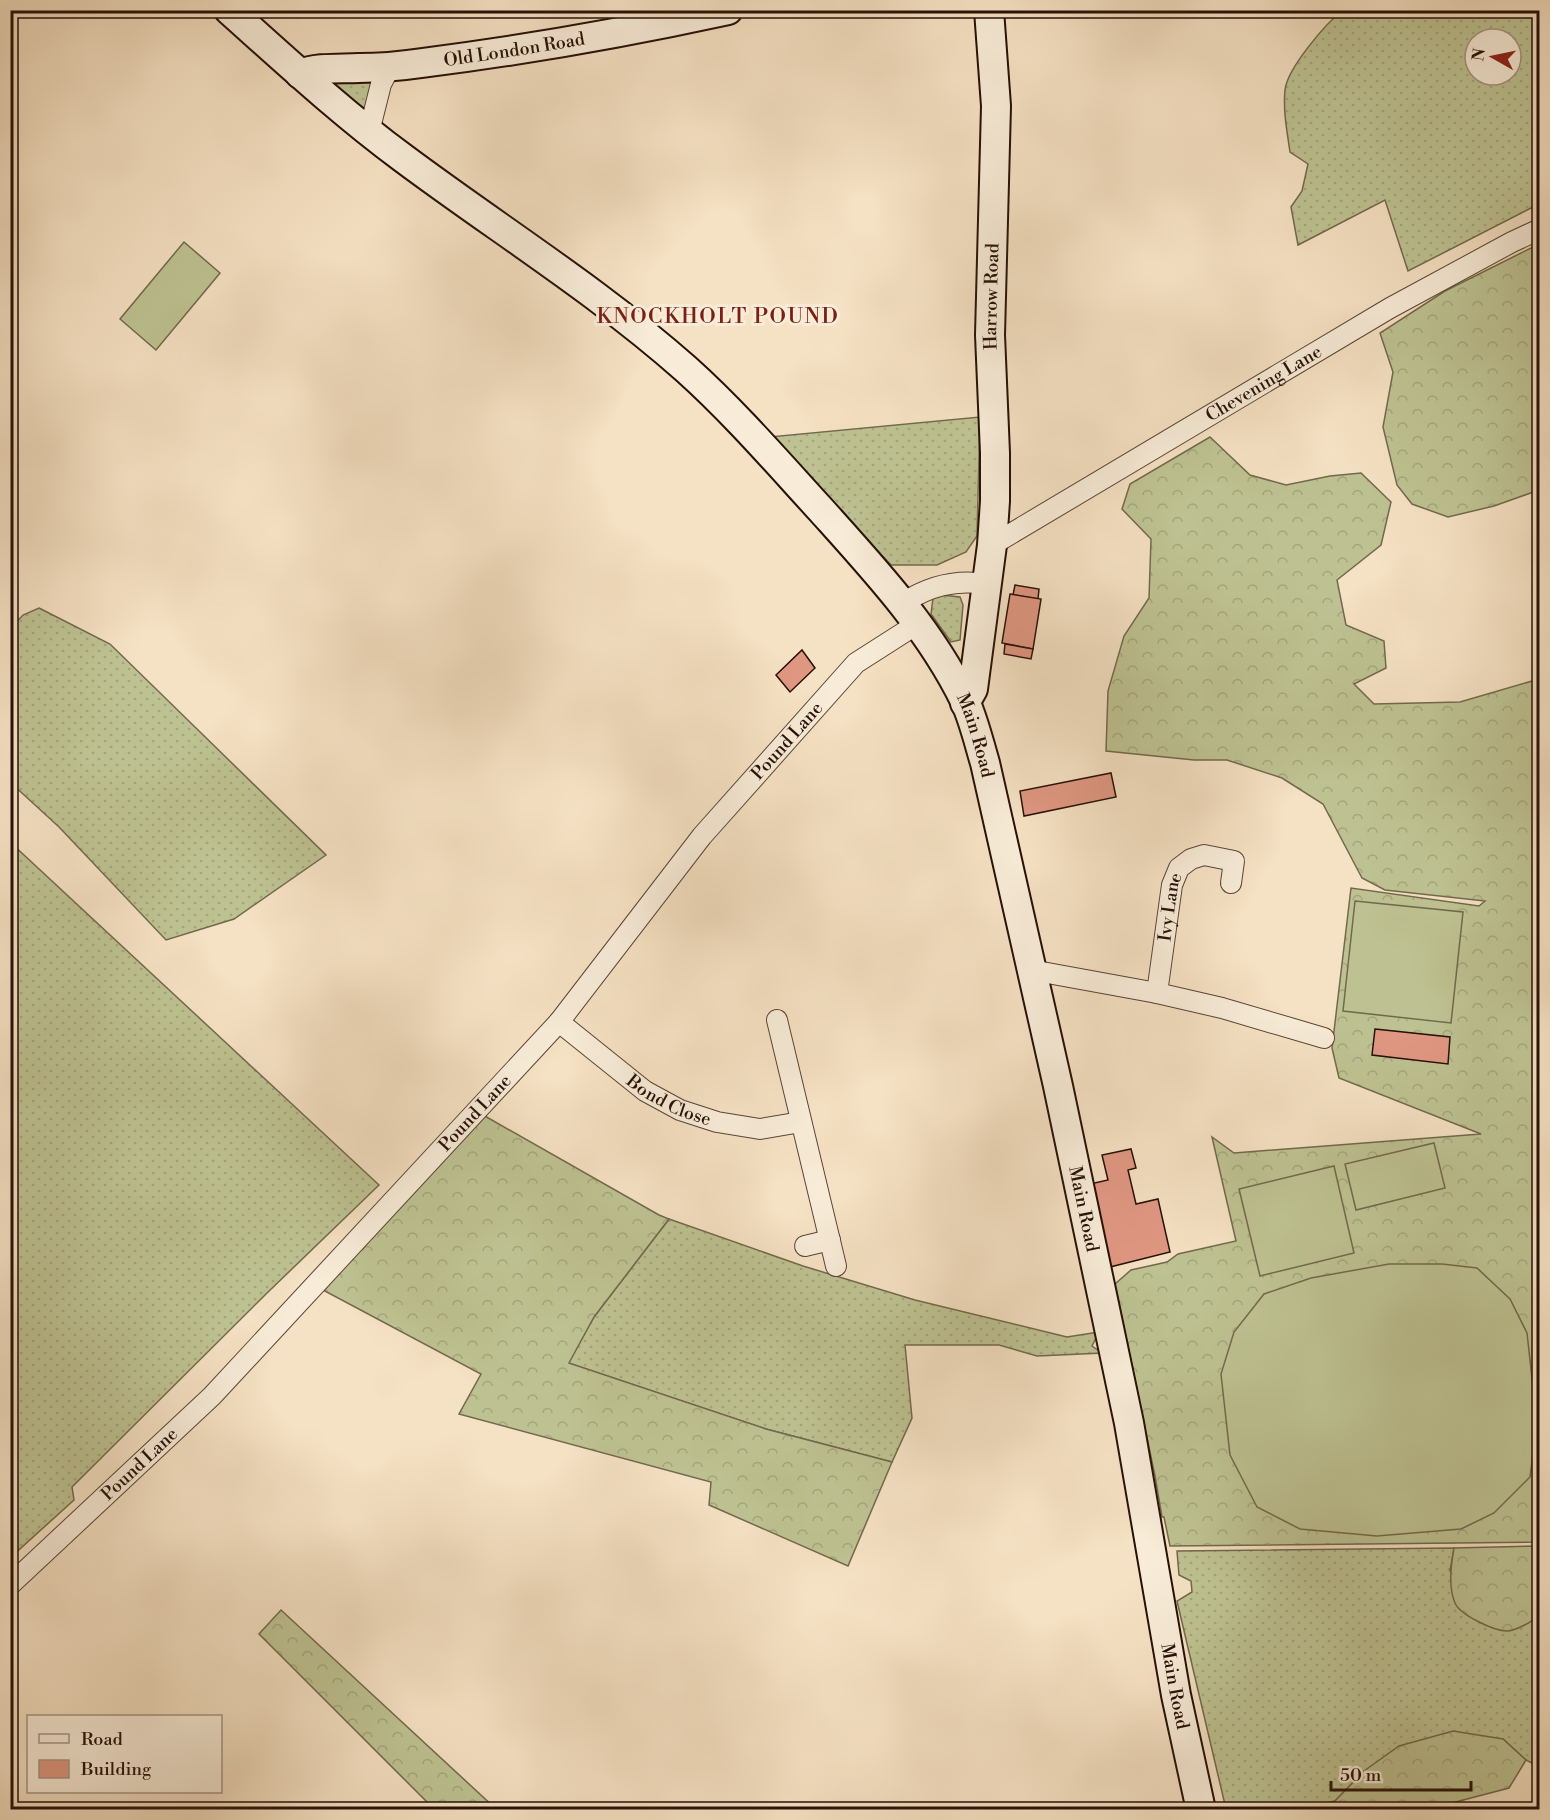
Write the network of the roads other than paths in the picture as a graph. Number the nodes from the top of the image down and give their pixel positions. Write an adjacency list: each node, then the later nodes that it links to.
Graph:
1 (728, 10): 4 (street, Old London Road)
2 (989, 10): 8 (street, Harrow Road)
3 (231, 11): 5 (street, Main Road)
4 (390, 67): 5 (street, Old London Road); 6 (street)
5 (300, 74): 6 (street, Main Road)
6 (369, 132): 10 (street, Main Road)
7 (1539, 230): 8 (street, Chevening Lane)
8 (992, 545): 9 (street, Harrow Road)
9 (986, 584): 10 (street, Pound Lane); 11 (street, Harrow Road)
10 (910, 613): 11 (street, Main Road); 15 (street, Pound Lane)
11 (965, 703): 13 (street, Main Road)
12 (1231, 883): 14 (street, Ivy Lane)
13 (1031, 970): 14 (street); 23 (street, Main Road)
14 (1157, 993): 17 (street)
15 (559, 1022): 18 (street, Bond Close); 22 (street, Pound Lane)
16 (784, 1029): 18 (street)
17 (1324, 1038)
18 (801, 1122): 19 (street)
19 (830, 1240): 20 (street); 21 (street)
20 (805, 1246)
21 (836, 1266)
22 (10, 1585)
23 (1201, 1809)

